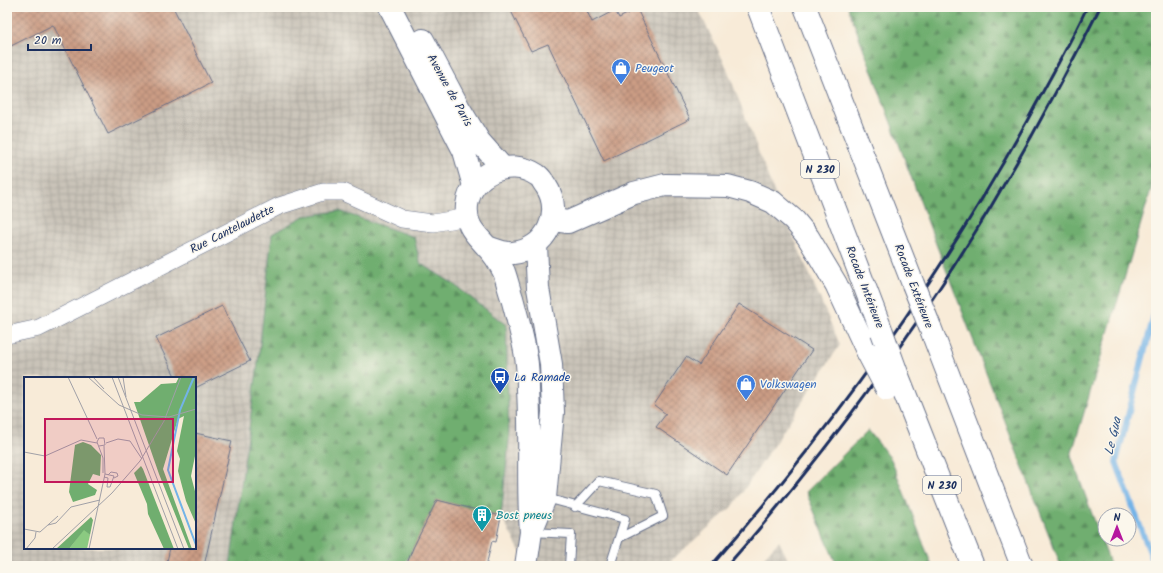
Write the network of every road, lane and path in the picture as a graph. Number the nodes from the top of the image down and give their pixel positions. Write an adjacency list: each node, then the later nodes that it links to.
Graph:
1 (390, 7): 6 (main road)
2 (406, 7): 5 (main road, Avenue de Paris)
3 (758, 7): 12 (main road, Rocade Intérieure / N 230, bridge)
4 (805, 7): 21 (main road, Rocade Extérieure, bridge)
5 (502, 167): 6 (main road); 8 (main road)
6 (474, 186): 7 (main road)
7 (468, 217): 10 (main road); 11 (street, Rue Cantelaudette)
8 (553, 220): 9 (main road); 12 (main road, bridge)
9 (536, 245): 10 (main road); 13 (main road)
10 (487, 247): 15 (main road)
11 (7, 335)
12 (893, 382): 20 (main road, N 230)
13 (545, 498): 14 (lane); 15 (main road)
14 (575, 506): 16 (lane); 16 (lane)
15 (531, 532): 17 (main road); 18 (lane)
16 (619, 538): 19 (lane)
17 (526, 566)
18 (569, 566)
19 (610, 566)
20 (973, 566)
21 (1022, 566)

